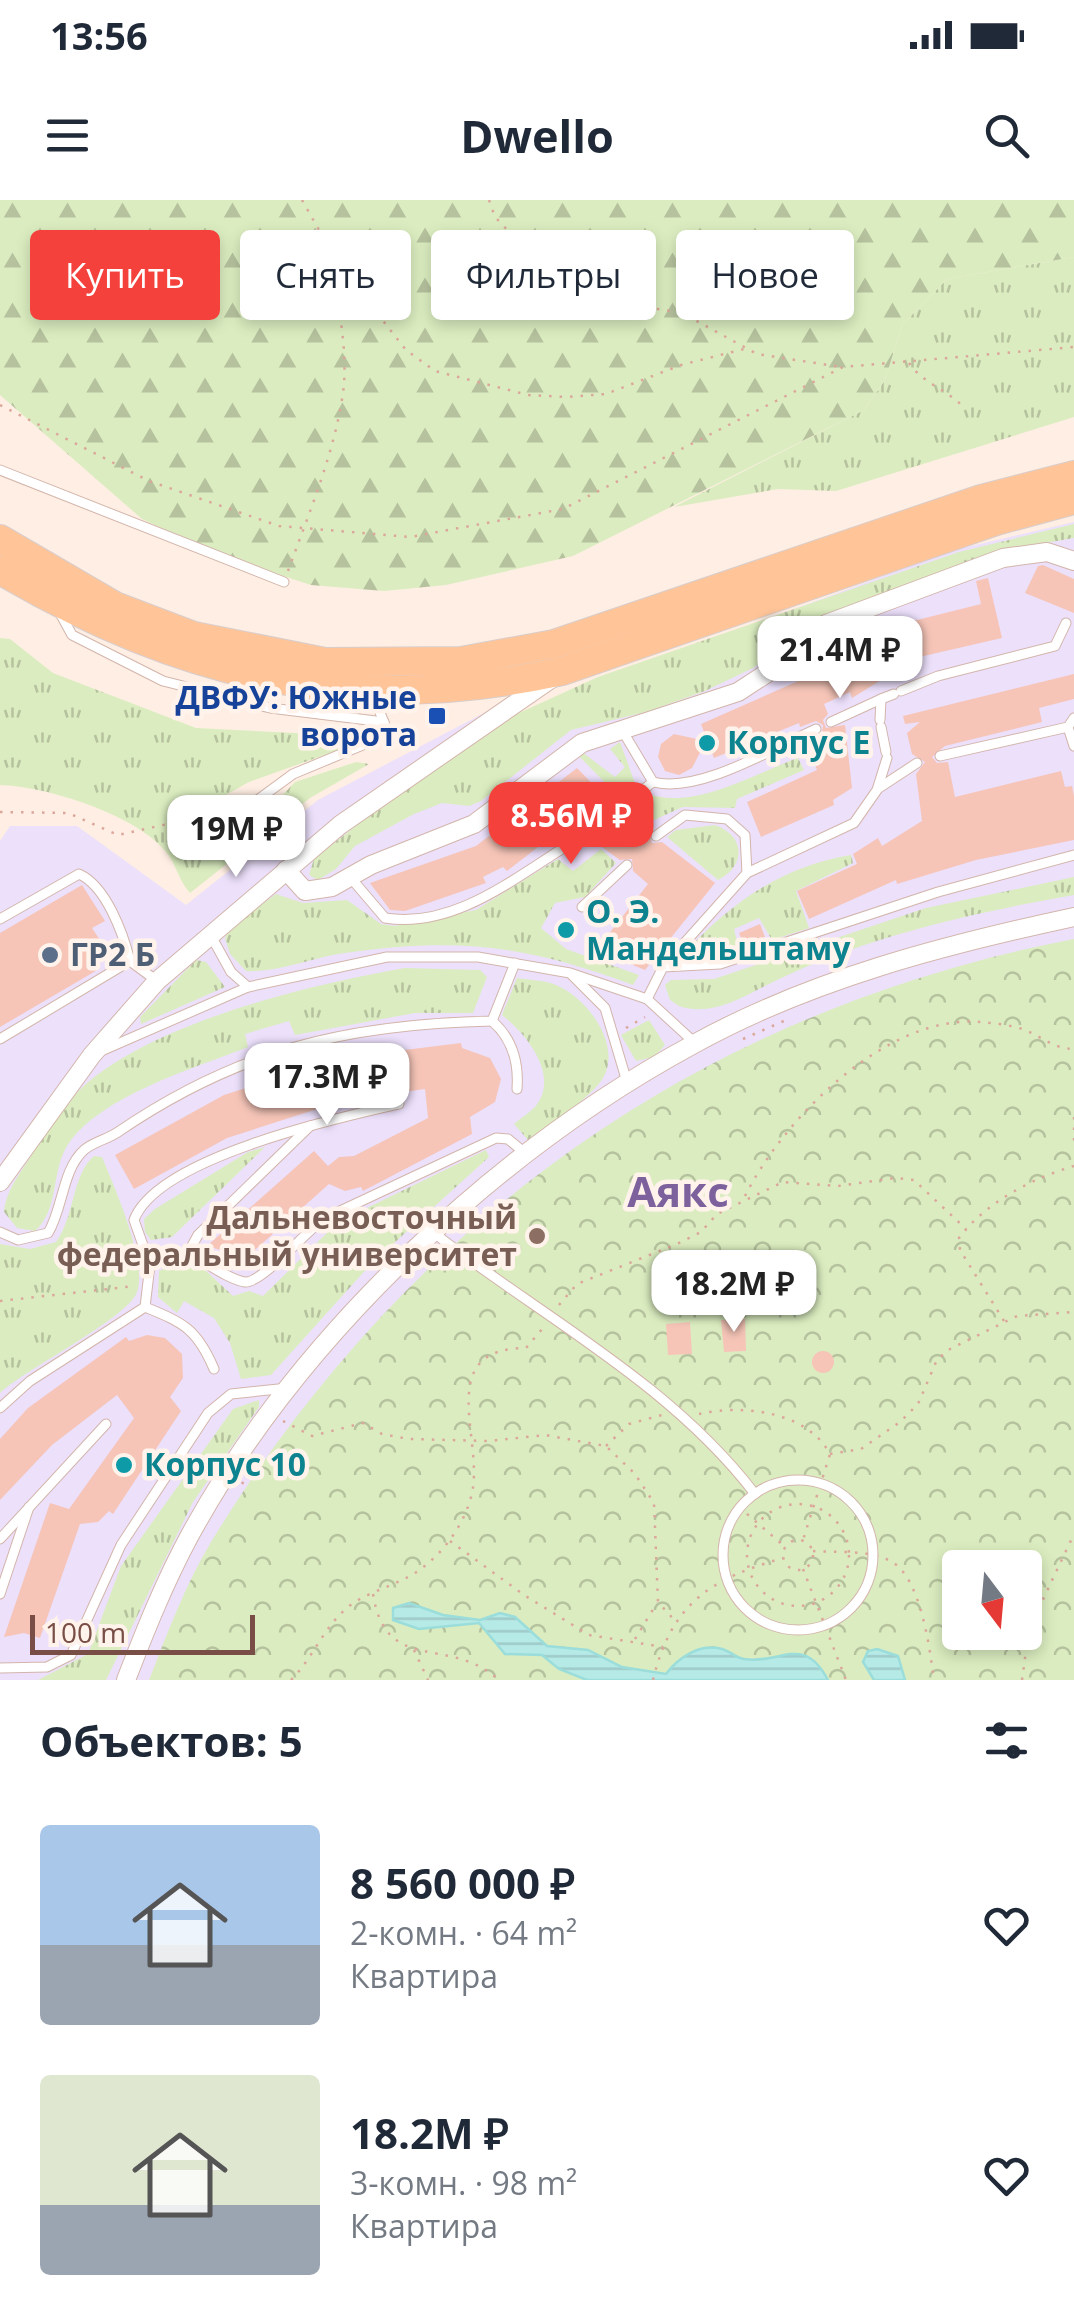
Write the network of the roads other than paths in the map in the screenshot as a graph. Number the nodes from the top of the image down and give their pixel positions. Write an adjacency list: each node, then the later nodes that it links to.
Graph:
1 (0, 470): 7 (lane)
2 (1074, 475): 4 (main road)
3 (1074, 500): 10 (main road)
4 (0, 539)
5 (1074, 561): 17 (street)
6 (0, 570): 8 (main road)
7 (284, 582)
8 (54, 602): 11 (main road); 13 (lane)
9 (1066, 623): 12 (lane)
10 (562, 670): 11 (main road); 29 (street)
11 (364, 691): 13 (lane)
12 (881, 699): 14 (lane); 22 (lane)
13 (384, 722): 23 (lane)
14 (831, 722)
15 (1071, 722): 18 (lane); 19 (lane)
16 (816, 728): 21 (lane)
17 (622, 730): 21 (lane); 31 (street)
18 (1074, 746)
19 (940, 756)
20 (917, 763): 22 (lane)
21 (653, 782): 24 (lane)
22 (877, 790): 30 (lane)
23 (256, 801)
24 (618, 809)
25 (585, 835): 31 (lane)
26 (656, 836): 30 (lane)
27 (1074, 855): 38 (lane)
28 (627, 866): 32 (lane)
29 (286, 870): 31 (street); 35 (street)
30 (747, 873): 38 (lane)
31 (350, 877)
32 (582, 907)
33 (1074, 917): 45 (street)
34 (0, 918): 36 (lane)
35 (210, 934): 40 (street); 41 (lane)
36 (130, 961): 40 (lane); 44 (lane)
37 (515, 964): 39 (lane); 41 (lane); 43 (lane)
38 (663, 967): 42 (lane)
39 (570, 973): 42 (lane); 47 (lane)
40 (157, 981): 46 (street)
41 (248, 988): 46 (lane)
42 (647, 999): 45 (lane)
43 (492, 1021): 48 (lane); 53 (lane)
44 (0, 1039)
45 (696, 1043): 47 (street)
46 (92, 1055): 52 (street)
47 (627, 1083): 51 (street)
48 (517, 1089)
49 (400, 1104): 50 (lane)
50 (312, 1124): 55 (lane); 56 (lane)
51 (525, 1153): 54 (street); 55 (lane)
52 (0, 1182)
53 (0, 1232)
54 (434, 1233): 59 (street); 62 (lane)
55 (188, 1253): 56 (lane)
56 (150, 1265): 57 (lane)
57 (145, 1307): 58 (lane); 60 (lane)
58 (214, 1369)
59 (291, 1388): 66 (lane); 67 (street)
60 (0, 1408)
61 (106, 1424): 63 (lane)
62 (755, 1494): 62 (lane)
63 (32, 1500): 64 (lane); 65 (lane)
64 (0, 1539)
65 (0, 1594)
66 (0, 1668)
67 (126, 1680)

